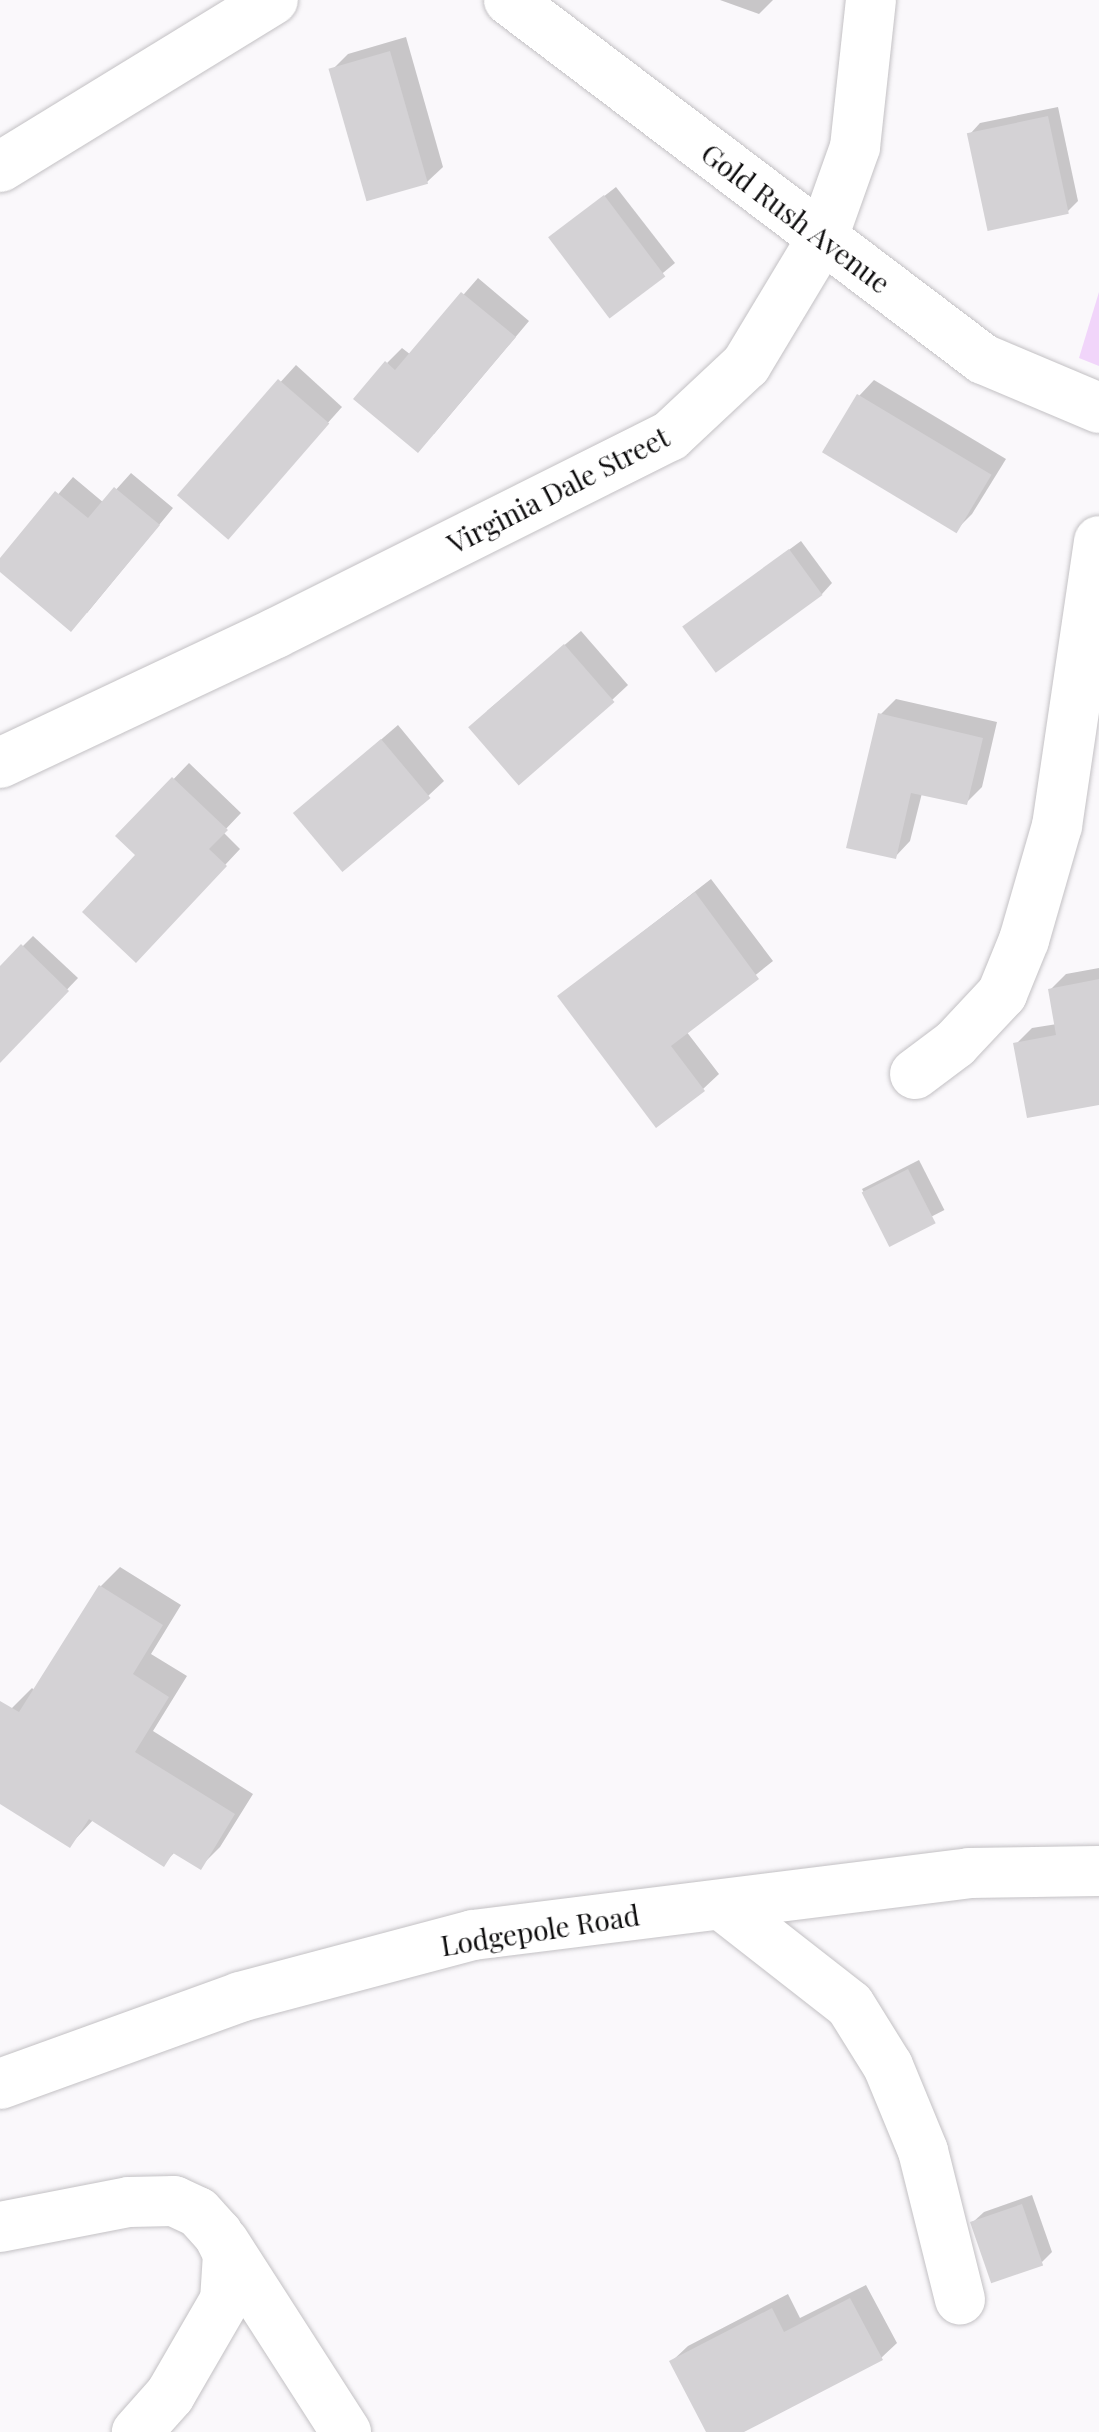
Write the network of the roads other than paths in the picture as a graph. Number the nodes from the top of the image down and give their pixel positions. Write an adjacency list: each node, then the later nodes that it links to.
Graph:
1 (272, 0): 4 (street)
2 (509, 0): 5 (street, Gold Rush Avenue)
3 (871, 0): 5 (street, Virginia Dale Street)
4 (0, 167)
5 (822, 238): 6 (street, Gold Rush Avenue); 8 (street, Virginia Dale Street)
6 (1099, 408)
7 (1099, 540): 9 (street)
8 (0, 763)
9 (915, 1074)
10 (1099, 1871): 11 (street, Lodgepole Road)
11 (722, 1905): 12 (street, Lodgepole Road); 15 (street)
12 (0, 2084)
13 (0, 2227): 14 (street)
14 (218, 2234): 16 (street); 17 (street)
15 (960, 2299)
16 (137, 2432)
17 (346, 2432)

